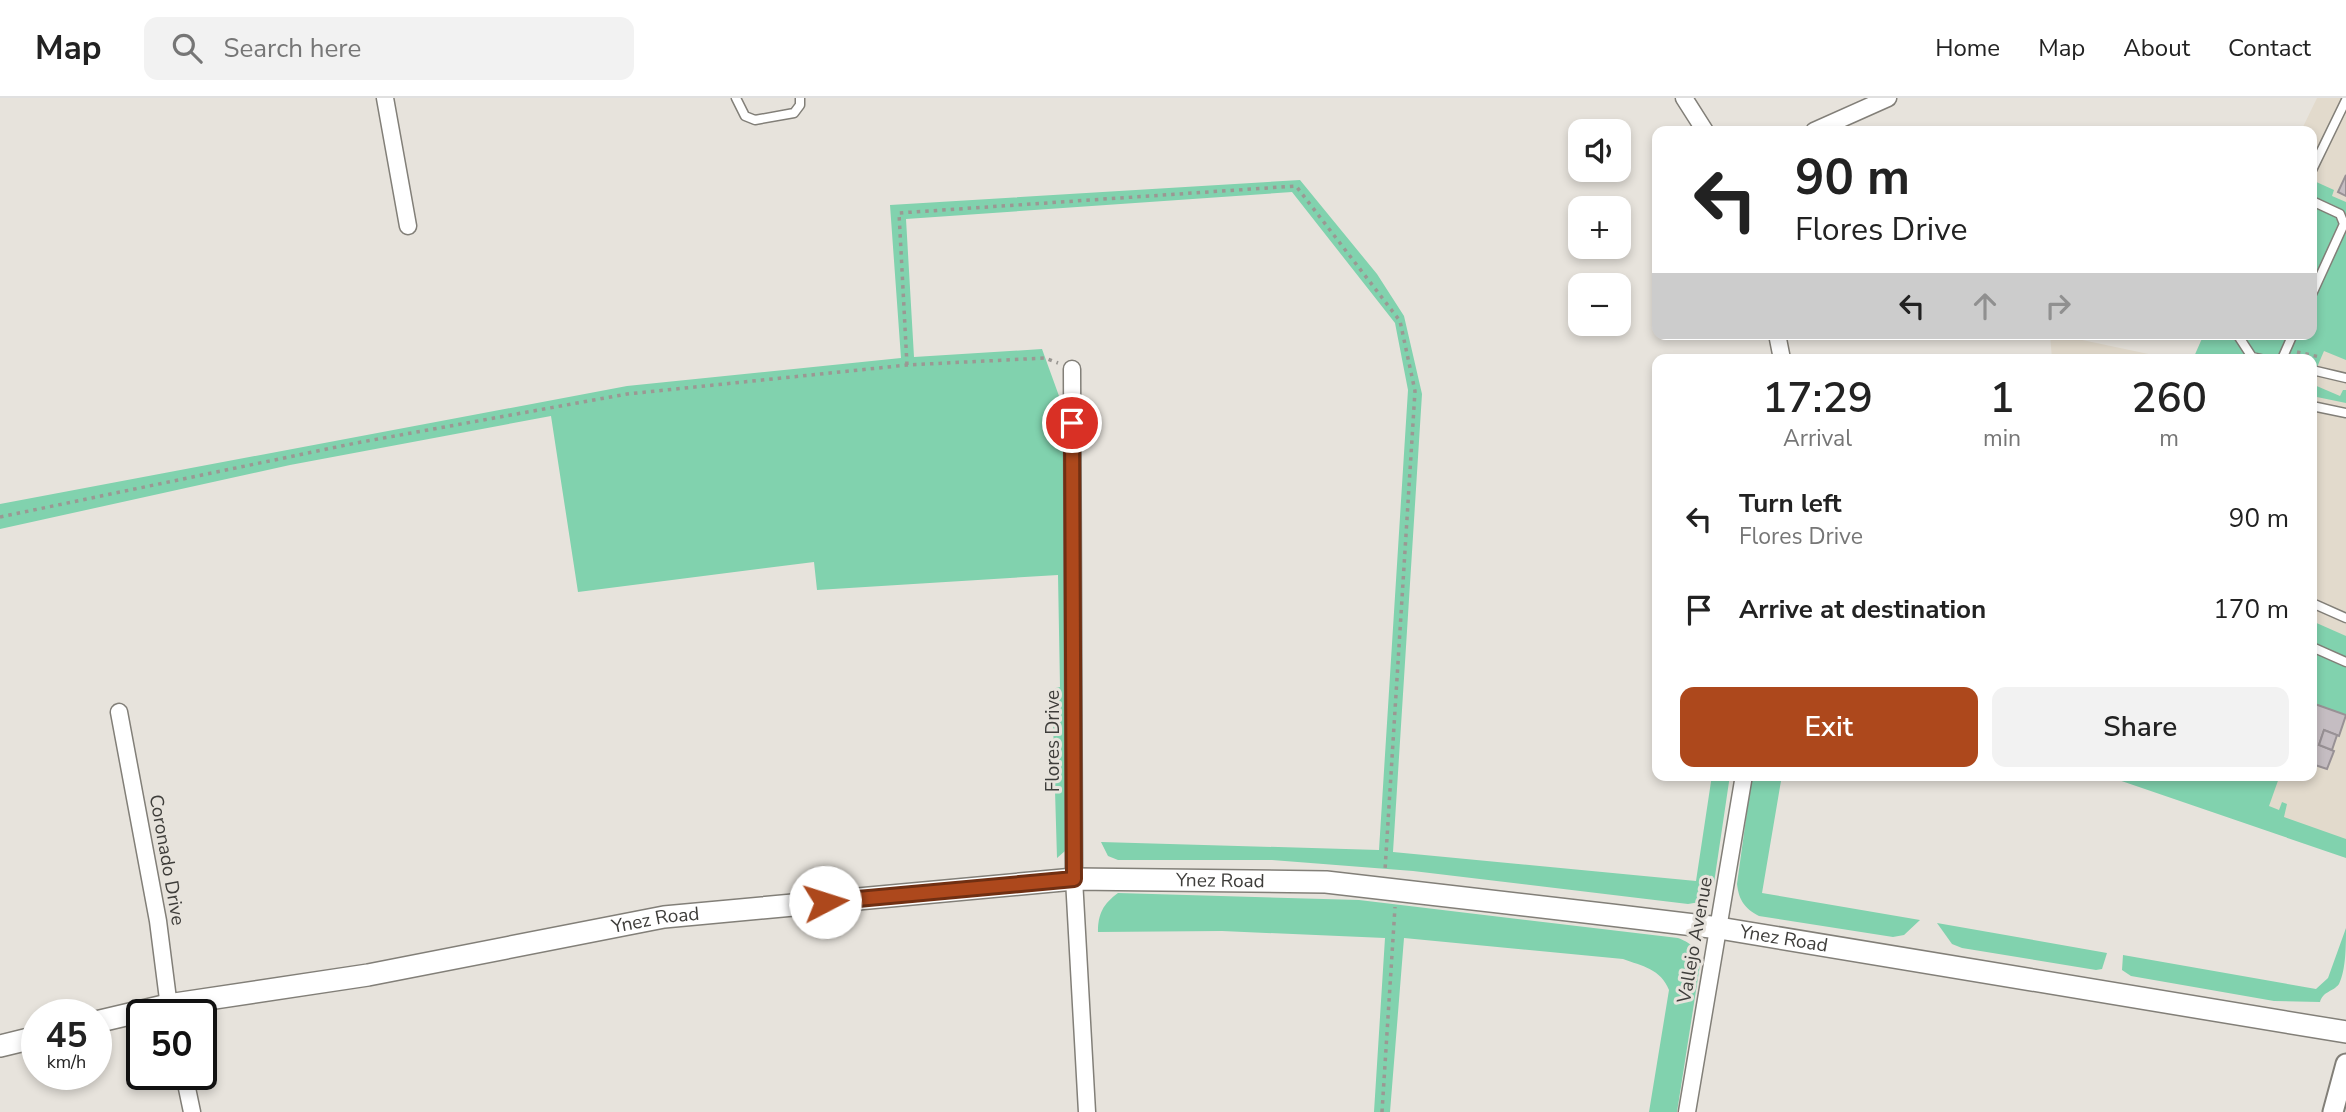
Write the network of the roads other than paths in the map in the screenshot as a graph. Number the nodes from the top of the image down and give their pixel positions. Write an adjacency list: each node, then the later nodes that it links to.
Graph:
1 (385, 98): 11 (street)
2 (736, 98): 3 (lane)
3 (800, 98)
4 (1684, 98): 7 (street)
5 (1888, 98): 8 (street)
6 (2346, 100): 9 (lane)
7 (1702, 126)
8 (1825, 126)
9 (2317, 160)
10 (2317, 203): 12 (lane)
11 (408, 226)
12 (2317, 283)
13 (1072, 369): 24 (street, Flores Drive)
14 (2317, 371): 15 (lane)
15 (2346, 379)
16 (2317, 407): 17 (lane)
17 (2346, 413)
18 (2317, 605): 19 (lane)
19 (2346, 618)
20 (2317, 649): 21 (lane)
21 (2346, 662)
22 (118, 712): 26 (street, Coronado Drive)
23 (1743, 781): 25 (street, Vallejo Avenue)
24 (1074, 879): 25 (main road, Ynez Road); 27 (main road, Ynez Road); 34 (street, Flores Drive)
25 (1720, 928): 28 (main road, Ynez Road); 35 (street, Vallejo Avenue)
26 (168, 999)
27 (217, 1002)
28 (2346, 1032)
29 (21, 1041): 30 (main road)
30 (0, 1046)
31 (2346, 1064): 36 (street)
32 (187, 1090): 33 (street)
33 (192, 1112)
34 (1087, 1112)
35 (1687, 1112)
36 (2333, 1112)

